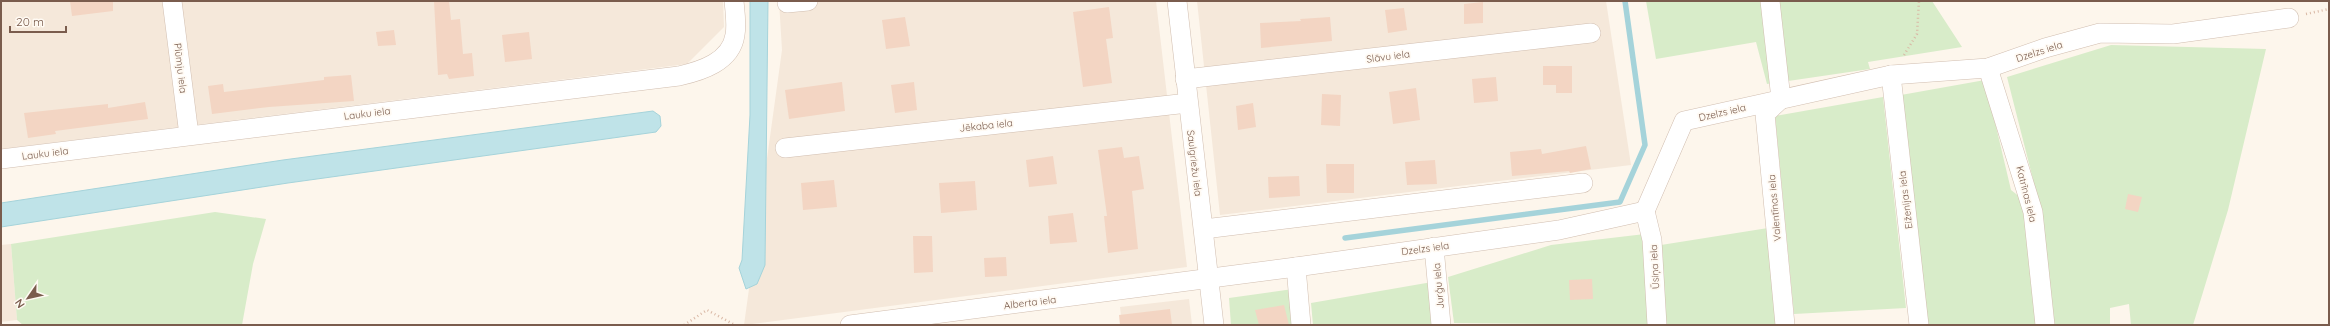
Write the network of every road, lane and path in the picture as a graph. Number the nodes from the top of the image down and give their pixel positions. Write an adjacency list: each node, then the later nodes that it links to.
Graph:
1 (172, 1): 15 (street, Plūmju iela)
2 (734, 1): 15 (street, Lauku iela)
3 (808, 1): 7 (street)
4 (1177, 1): 12 (street, Saulgriežu iela)
5 (1770, 1): 13 (street)
6 (1919, 1): 11 (path)
7 (787, 3)
8 (2289, 18): 10 (street, Dzelzs iela)
9 (1591, 33): 12 (street, Slāvu iela)
10 (1988, 68): 11 (street, Dzelzs iela); 33 (street, Katrīnas iela)
11 (1890, 75): 13 (street, Dzelzs iela); 32 (street, Eiženijas iela)
12 (1185, 79): 14 (street, Saulgriežu iela)
13 (1781, 99): 19 (street, Dzelzs iela); 31 (street, Valentīnas iela)
14 (1188, 103): 16 (street, Jēkaba iela); 20 (street, Saulgriežu iela)
15 (189, 134): 17 (street, Lauku iela)
16 (785, 148)
17 (1, 159)
18 (1583, 183): 20 (street)
19 (1645, 211): 21 (street, Dzelzs iela); 30 (street, Ūsiņa iela)
20 (1204, 230): 23 (street, Saulgriežu iela)
21 (1434, 247): 22 (street, Dzelzs iela); 29 (street, Jurģu iela)
22 (1296, 267): 23 (street, Dzelzs iela); 28 (street)
23 (1209, 278): 26 (street, Alberta iela); 27 (street, Saulgriežu iela)
24 (684, 325): 25 (path)
25 (735, 325)
26 (850, 325)
27 (1214, 325)
28 (1301, 325)
29 (1441, 325)
30 (1657, 325)
31 (1785, 325)
32 (1919, 325)
33 (2045, 325)

